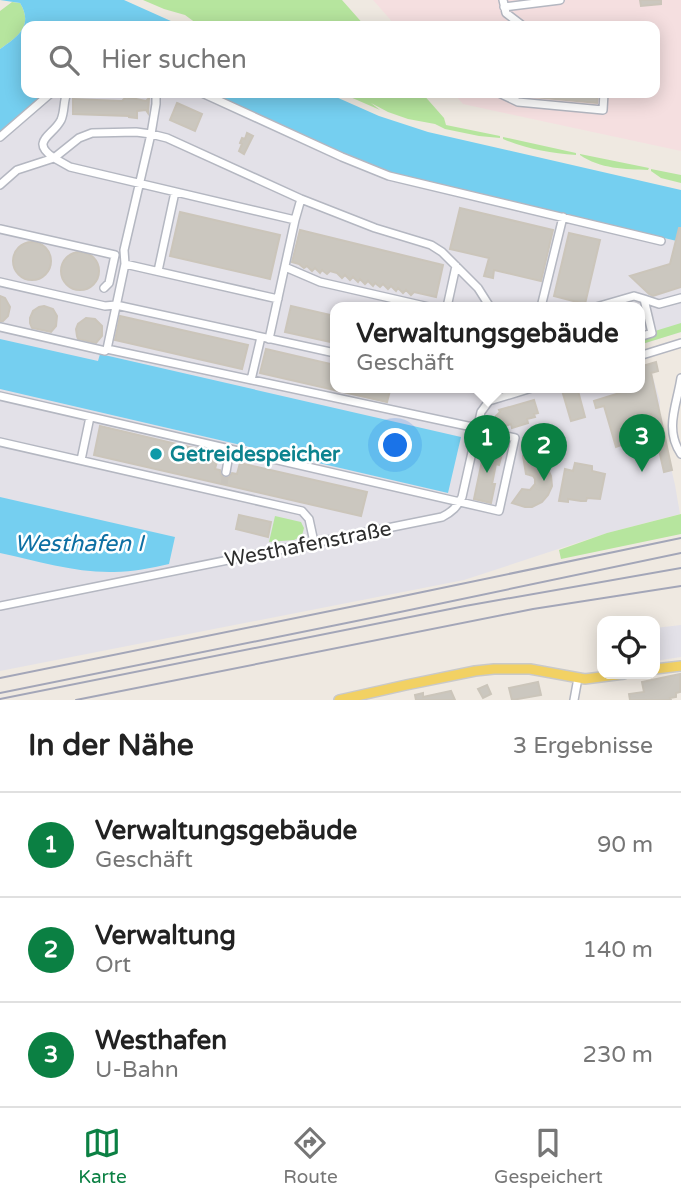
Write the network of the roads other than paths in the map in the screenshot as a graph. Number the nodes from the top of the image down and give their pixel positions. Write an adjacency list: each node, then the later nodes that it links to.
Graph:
1 (560, 0): 2 (street)
2 (503, 4): 3 (street)
3 (516, 21)
4 (45, 98): 11 (street)
5 (65, 98): 12 (street)
6 (156, 98): 10 (street)
7 (213, 98): 17 (street)
8 (510, 98): 9 (street)
9 (604, 98)
10 (151, 134): 12 (street); 13 (street); 16 (street)
11 (0, 137)
12 (54, 158): 13 (street); 14 (street)
13 (139, 184): 15 (street); 21 (street)
14 (0, 185)
15 (175, 192): 18 (street); 24 (street)
16 (301, 199): 18 (street); 22 (street)
17 (563, 217): 20 (street); 33 (street)
18 (295, 220): 23 (street)
19 (0, 229): 26 (street)
20 (661, 241)
21 (125, 264): 24 (street); 37 (street)
22 (456, 266): 31 (street); 32 (street)
23 (285, 267): 28 (street); 30 (street)
24 (158, 271): 28 (street)
25 (0, 282): 37 (street)
26 (104, 288)
27 (681, 298): 29 (street)
28 (278, 299): 41 (street)
29 (644, 299): 34 (street); 35 (street)
30 (407, 302)
31 (448, 302)
32 (487, 302)
33 (542, 302)
34 (613, 302)
35 (645, 302)
36 (645, 303): 39 (street)
37 (116, 305): 40 (street); 43 (street)
38 (0, 327): 43 (street)
39 (645, 335)
40 (261, 337): 41 (street); 47 (street)
41 (269, 339): 44 (street)
42 (681, 343): 45 (street)
43 (107, 349): 47 (street)
44 (330, 352)
45 (645, 354)
46 (681, 378): 56 (street)
47 (251, 380): 53 (street)
48 (485, 393): 51 (street)
49 (515, 393): 51 (street)
50 (0, 396): 52 (street)
51 (489, 401): 53 (street)
52 (90, 416): 55 (street); 57 (street)
53 (477, 428): 61 (street); 61 (street)
54 (0, 442): 57 (street)
55 (230, 449): 58 (street); 61 (street)
56 (681, 454)
57 (81, 460): 60 (street)
58 (226, 472)
59 (224, 484): 60 (street)
60 (222, 493): 62 (street)
61 (460, 502): 62 (street, Westhafenstraße)
62 (314, 542): 63 (street, Westhafenstraße)
63 (0, 606)
64 (681, 666): 65 (main road)
65 (660, 669)
66 (597, 677): 67 (main road)
67 (578, 678): 68 (main road); 69 (street)
68 (339, 700)
69 (574, 700)

